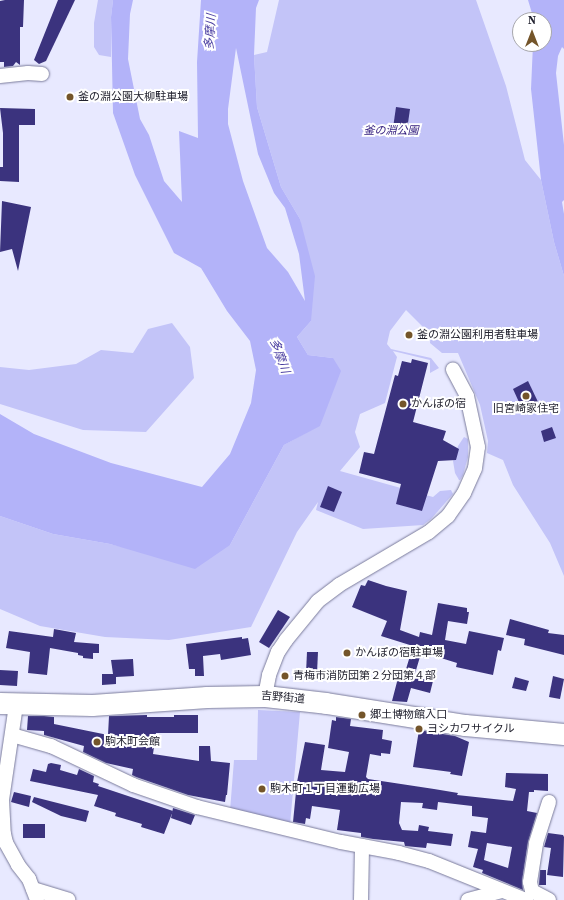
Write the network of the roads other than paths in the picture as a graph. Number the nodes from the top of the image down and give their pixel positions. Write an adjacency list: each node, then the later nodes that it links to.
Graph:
1 (42, 74): 2 (street)
2 (0, 76)
3 (453, 370): 4 (street)
4 (265, 696): 5 (highway, 吉野街道); 6 (highway, 吉野街道)
5 (8, 704): 7 (street)
6 (564, 734)
7 (12, 735): 9 (street); 11 (street)
8 (549, 802): 16 (street)
9 (362, 846): 10 (street); 13 (street)
10 (502, 891): 14 (street); 15 (street)
11 (35, 894): 12 (street)
12 (68, 900)
13 (361, 900)
14 (468, 900)
15 (526, 900)
16 (549, 900)

